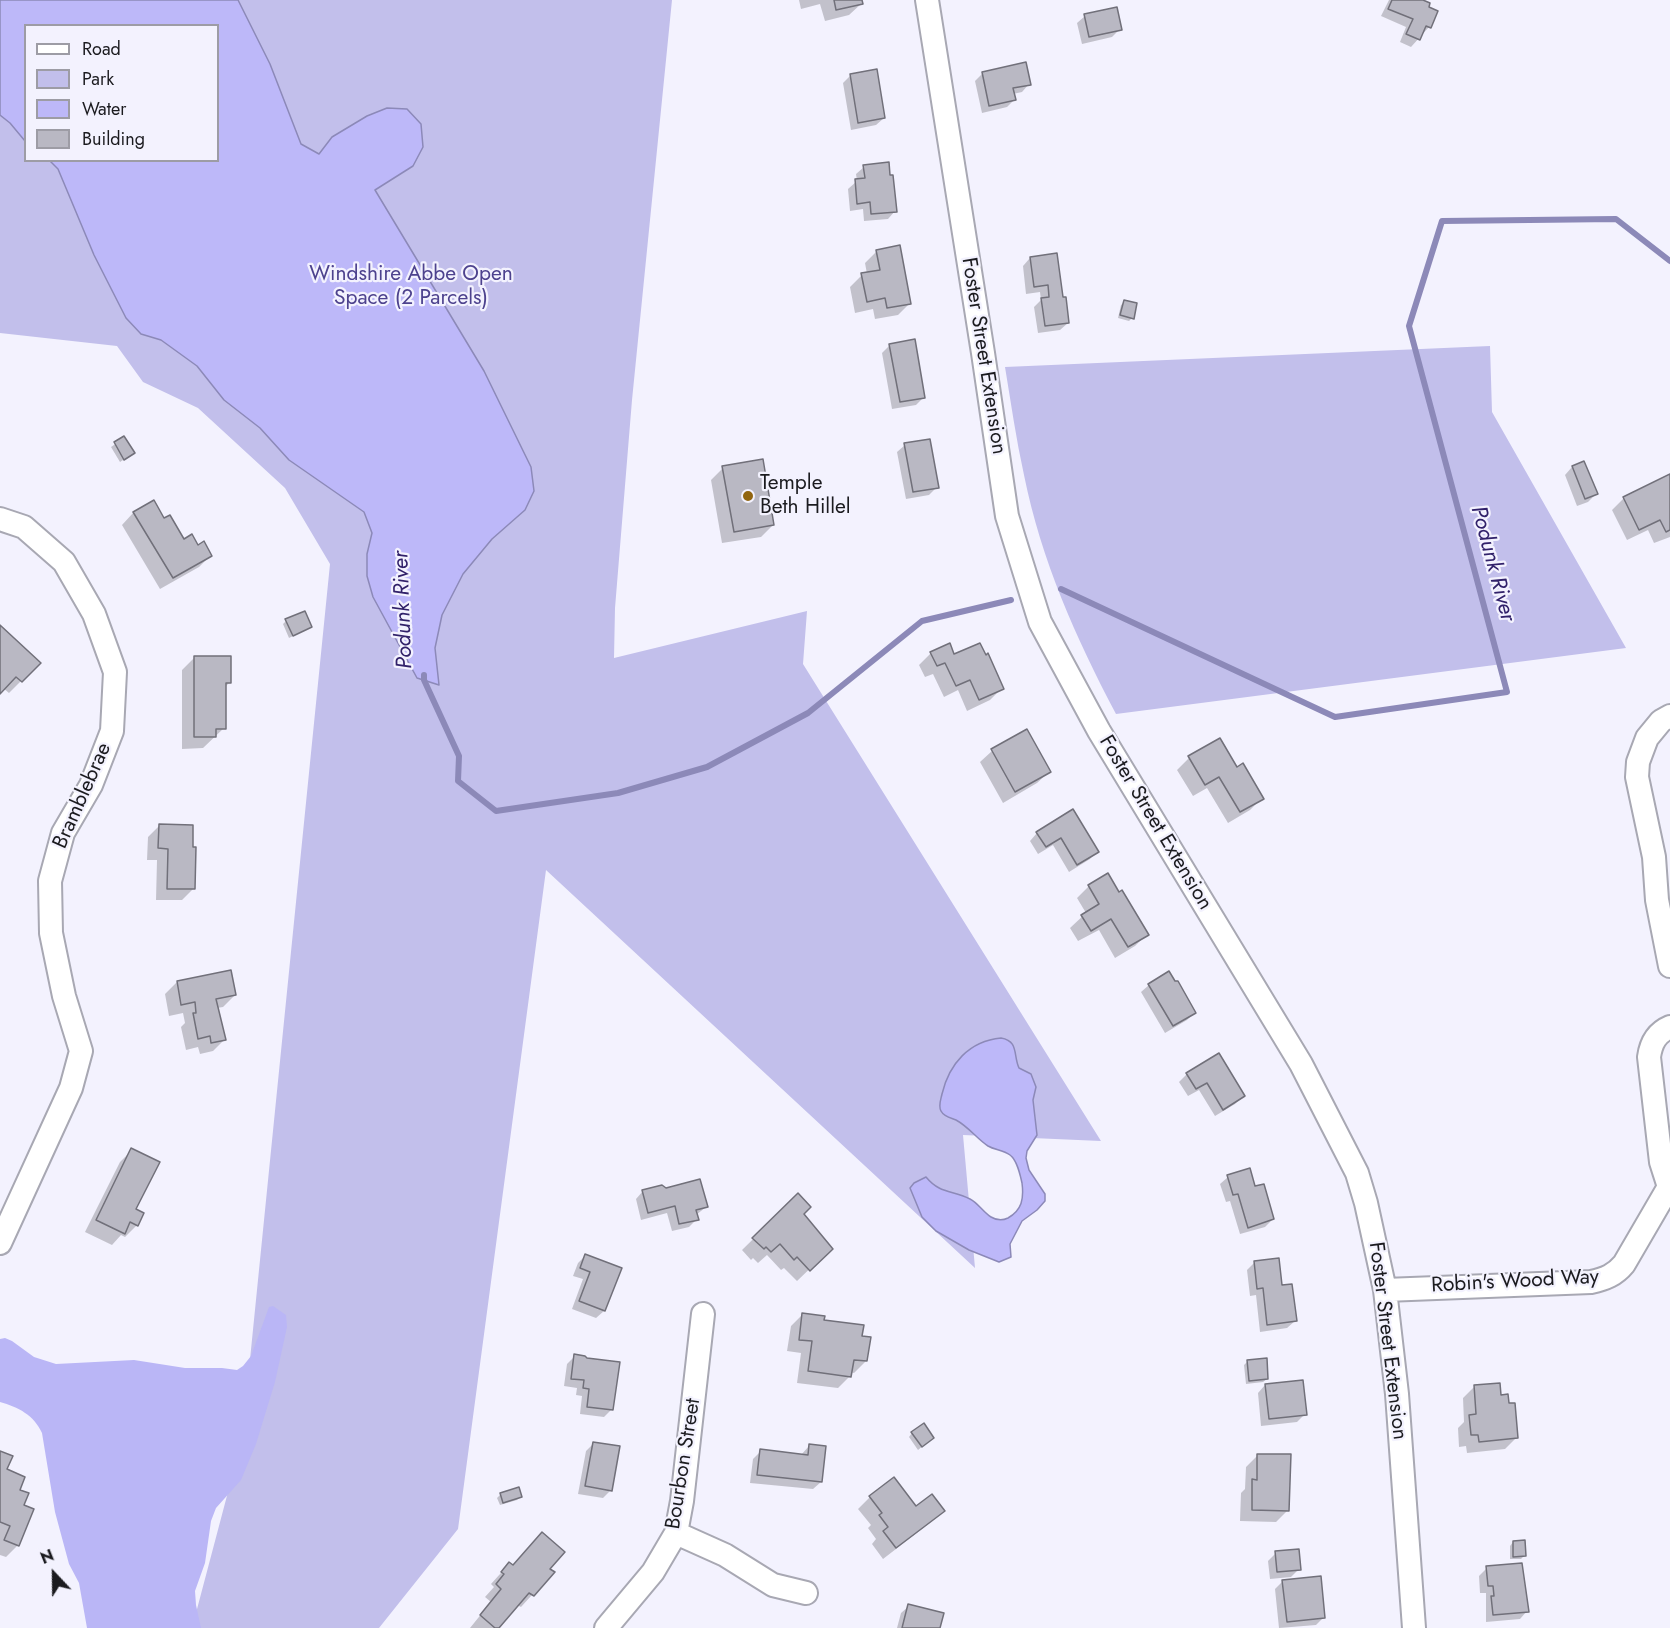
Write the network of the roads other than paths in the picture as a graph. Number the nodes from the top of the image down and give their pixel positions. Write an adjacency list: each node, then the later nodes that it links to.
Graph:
1 (927, 0): 8 (street, Foster Street Extension)
2 (0, 519): 7 (street, Bramblebrae)
3 (1670, 716): 4 (street)
4 (1670, 966)
5 (1670, 1027): 6 (street, Robin's Wood Way)
6 (1669, 1186): 8 (street, Robin's Wood Way)
7 (0, 1243)
8 (1385, 1290): 13 (street, Foster Street Extension)
9 (703, 1314): 10 (street, Bourbon Street)
10 (676, 1533): 11 (street); 12 (street, Bourbon Street)
11 (806, 1593)
12 (606, 1628)
13 (1414, 1628)

